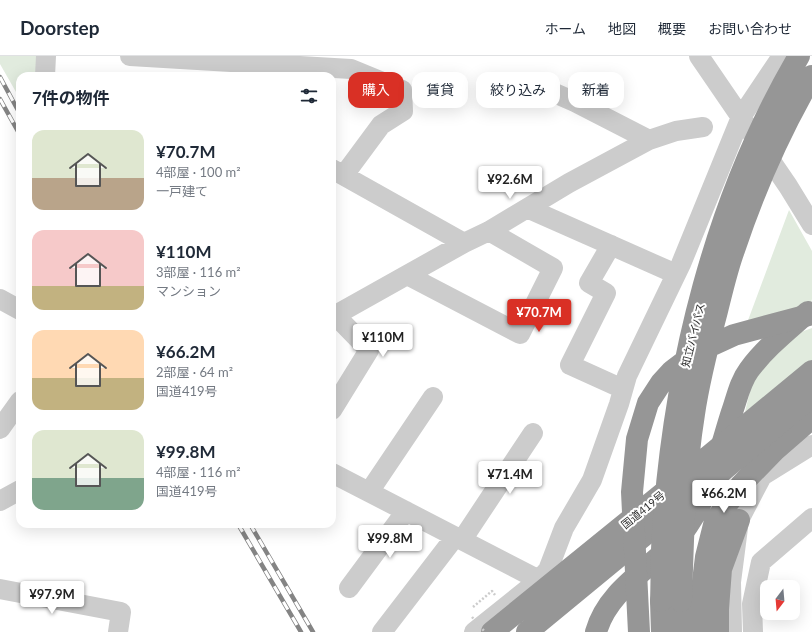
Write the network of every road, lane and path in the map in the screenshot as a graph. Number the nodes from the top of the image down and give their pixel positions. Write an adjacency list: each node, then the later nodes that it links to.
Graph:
1 (46, 56): 7 (street)
2 (130, 56): 6 (street)
3 (699, 56): 10 (street)
4 (799, 56): 5 (street); 56 (highway, 知立バイパス, bridge)
5 (779, 61): 10 (street)
6 (213, 69): 13 (street)
7 (45, 72)
8 (812, 76): 57 (highway, 知立バイパス, bridge)
9 (560, 95): 12 (street)
10 (741, 117): 15 (street); 19 (street)
11 (703, 127): 12 (street)
12 (649, 140): 14 (street)
13 (338, 172): 17 (street)
14 (527, 208): 16 (street); 18 (street)
15 (812, 225)
16 (489, 231): 17 (street); 20 (street)
17 (464, 243): 20 (street)
18 (611, 245): 19 (street); 26 (street)
19 (676, 274): 26 (street)
20 (407, 275): 22 (street)
21 (812, 309): 54 (highway)
22 (336, 314)
23 (812, 314): 55 (highway, bridge)
24 (336, 319): 29 (street)
25 (812, 371): 52 (highway, 国道419号, bridge)
26 (623, 390): 43 (street)
27 (812, 396): 53 (highway, 国道419号, bridge)
28 (433, 397): 37 (street)
29 (336, 404)
30 (16, 407): 32 (street)
31 (812, 418): 58 (highway)
32 (0, 429)
33 (532, 433): 42 (street)
34 (812, 445): 41 (street)
35 (336, 475): 37 (street)
36 (16, 492): 38 (street)
37 (369, 492): 39 (street)
38 (0, 501)
39 (406, 511): 42 (street); 44 (street)
40 (812, 518): 61 (street)
41 (739, 520): 59 (highway); 60 (street)
42 (458, 538): 43 (street); 50 (street)
43 (539, 580): 48 (street)
44 (349, 588)
45 (0, 589): 49 (street)
46 (497, 597): 47 (path)
47 (473, 608)
48 (473, 625): 51 (path, bridge)
49 (118, 632)
50 (382, 632)
51 (485, 632)
52 (492, 632)
53 (526, 632)
54 (596, 632)
55 (639, 632)
56 (662, 632)
57 (682, 632)
58 (704, 632)
59 (718, 632)
60 (732, 632)
61 (753, 632)

